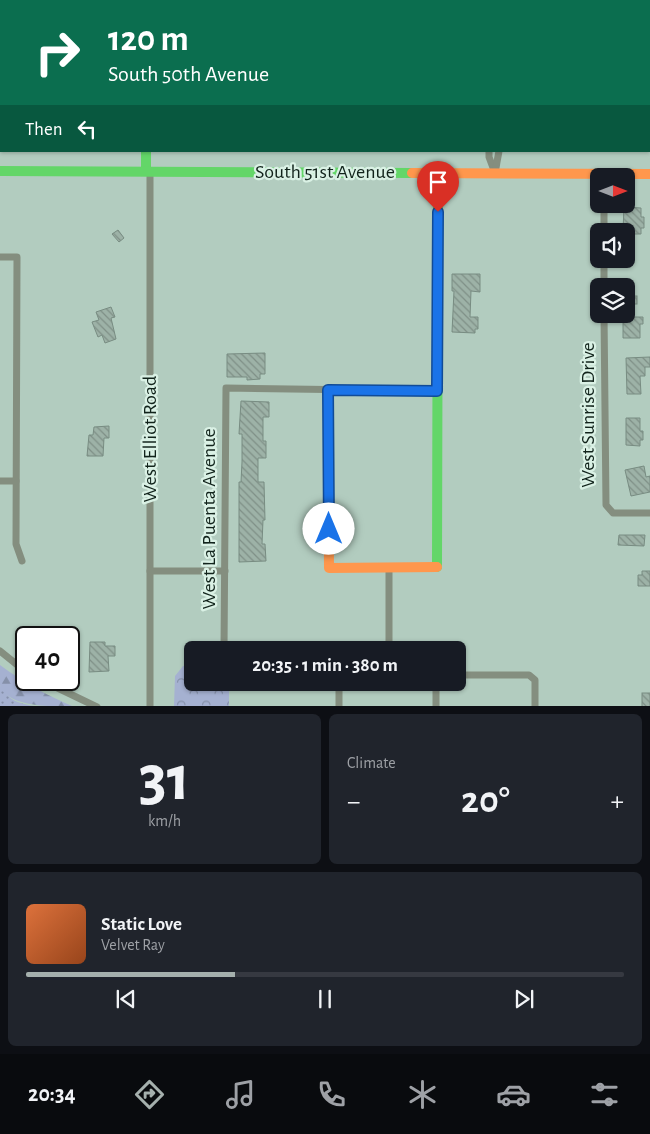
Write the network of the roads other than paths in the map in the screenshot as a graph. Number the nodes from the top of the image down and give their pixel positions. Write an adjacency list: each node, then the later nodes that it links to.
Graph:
1 (146, 152): 5 (street, West Elliot Road)
2 (489, 152): 7 (street)
3 (499, 152): 7 (street)
4 (0, 171): 5 (street, South 51st Avenue)
5 (148, 171): 6 (street, South 51st Avenue); 20 (street, West Elliot Road)
6 (438, 173): 7 (street, South 51st Avenue); 14 (street)
7 (495, 173): 10 (street, South 51st Avenue)
8 (635, 174): 9 (street, South 51st Avenue)
9 (650, 174)
10 (590, 175)
11 (0, 256): 16 (street)
12 (604, 323): 17 (street, West Sunrise Drive)
13 (328, 390): 14 (street); 19 (street); 21 (street, West La Puenta Avenue)
14 (437, 391): 19 (street)
15 (0, 481): 16 (street)
16 (16, 481): 18 (street)
17 (650, 513)
18 (22, 560)
19 (389, 569): 23 (street)
20 (150, 571): 21 (street); 31 (street, West Elliot Road)
21 (225, 571): 22 (street, West La Puenta Avenue)
22 (224, 641)
23 (389, 641)
24 (0, 651): 25 (street)
25 (15, 663)
26 (466, 675): 34 (street)
27 (65, 691): 30 (street)
28 (339, 691): 32 (street)
29 (436, 691): 33 (street)
30 (97, 706)
31 (150, 706)
32 (339, 706)
33 (436, 706)
34 (535, 706)

